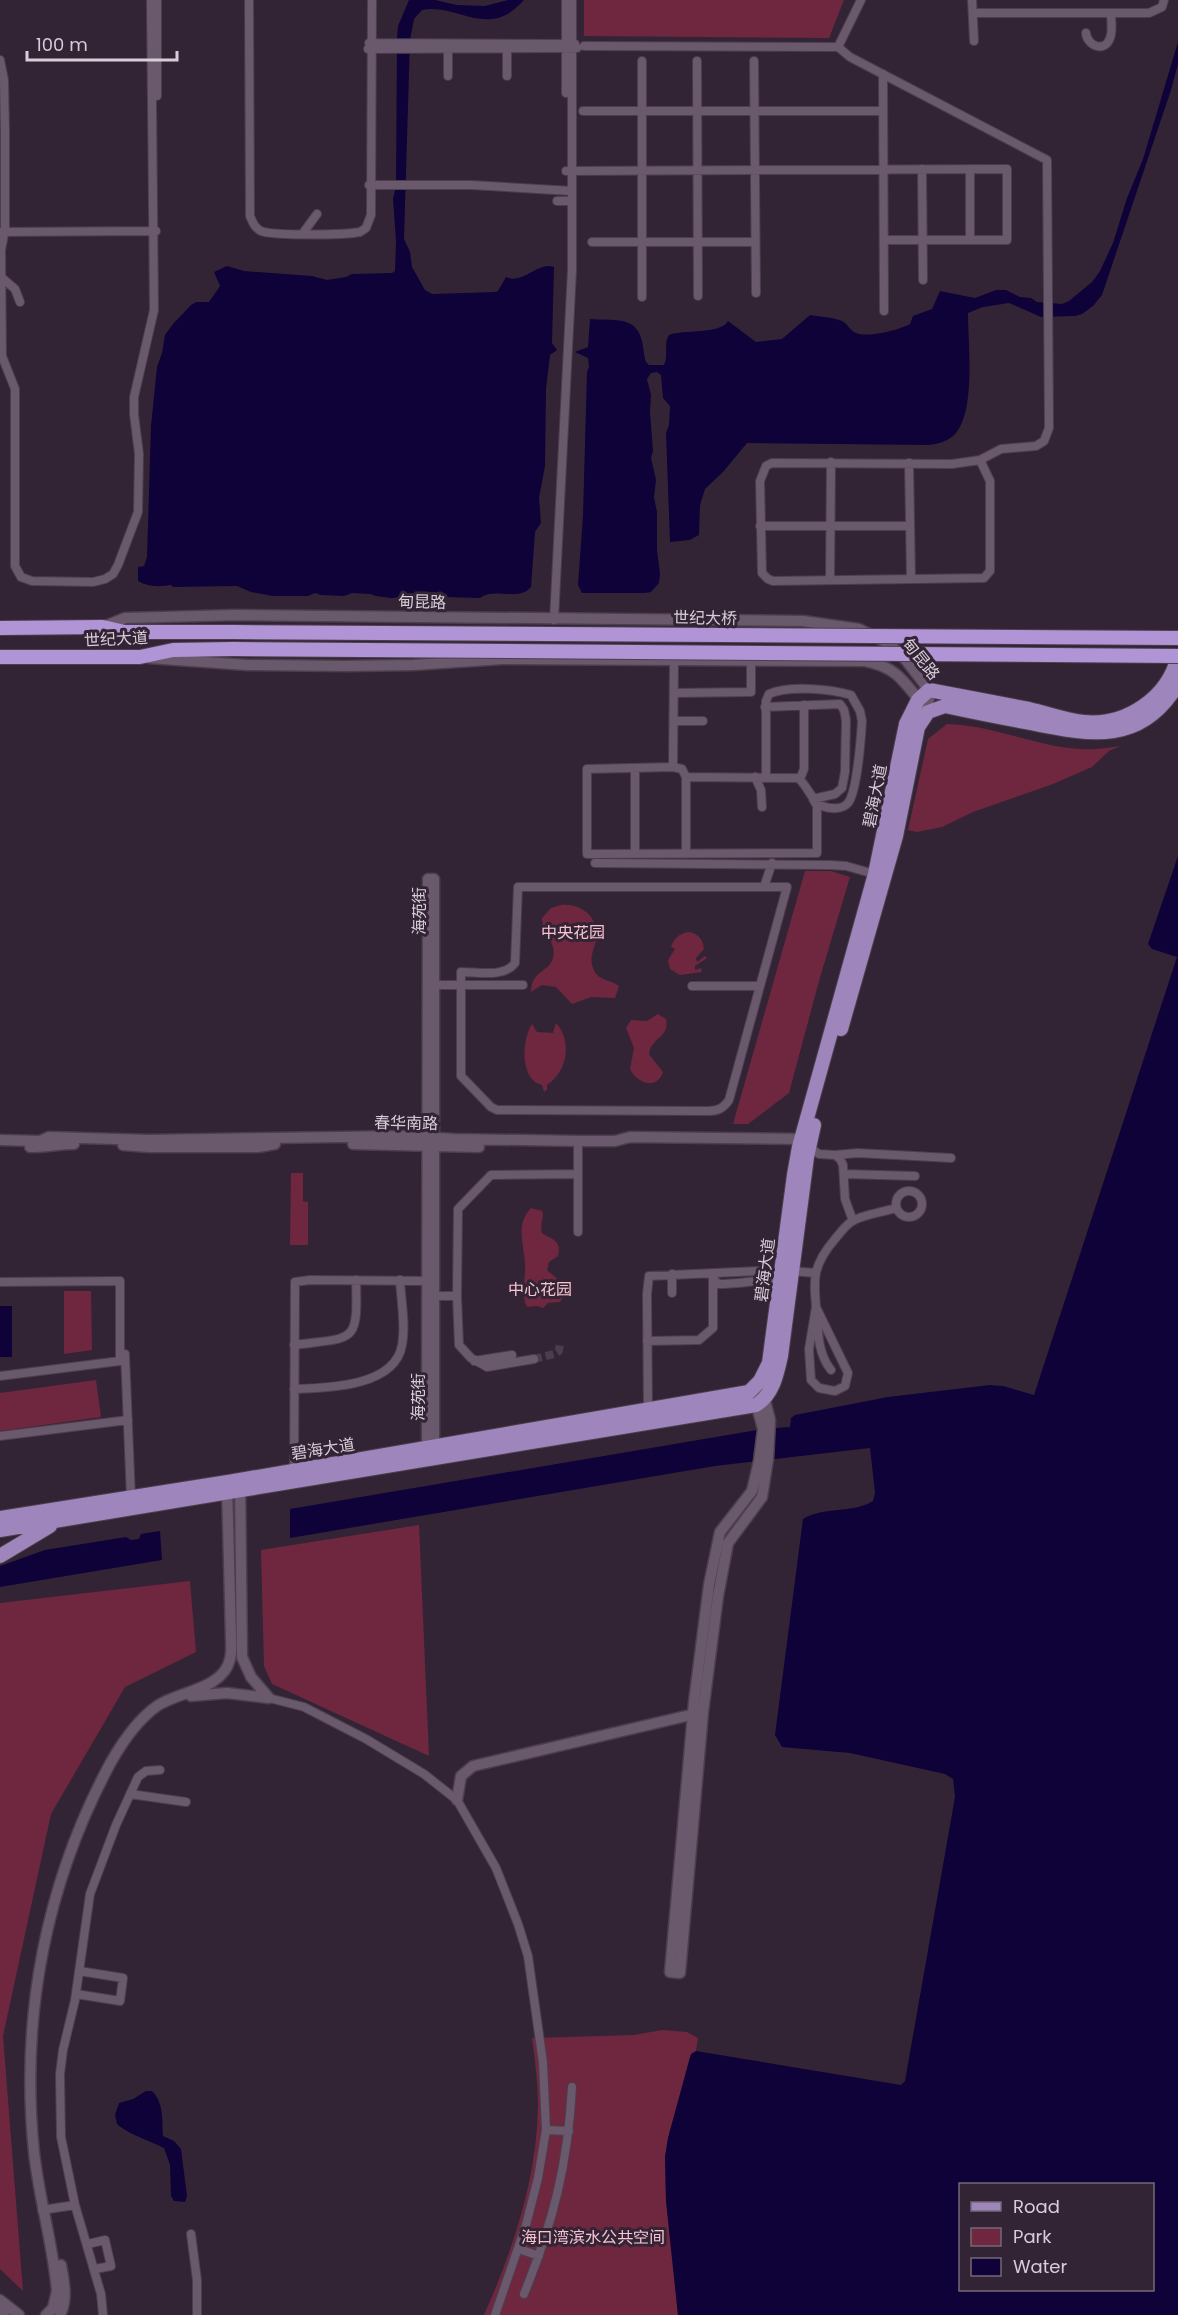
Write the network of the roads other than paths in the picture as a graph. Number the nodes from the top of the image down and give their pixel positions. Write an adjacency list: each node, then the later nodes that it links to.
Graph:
1 (151, 0): 44 (street)
2 (158, 0): 44 (street)
3 (251, 0): 45 (street)
4 (370, 0): 14 (street)
5 (566, 0): 17 (street)
6 (572, 0): 17 (street)
7 (861, 0): 18 (street)
8 (972, 0): 10 (street)
9 (1164, 0): 11 (street)
10 (973, 13): 11 (street); 13 (street)
11 (1111, 13): 12 (street)
12 (1086, 33)
13 (974, 41)
14 (370, 46): 15 (street); 38 (street)
15 (448, 47): 16 (street); 24 (street)
16 (507, 47): 17 (street); 25 (street)
17 (569, 47): 18 (street); 34 (street)
18 (838, 47): 23 (street)
19 (0, 60): 43 (street)
20 (642, 61): 28 (street)
21 (698, 61): 29 (street)
22 (754, 61): 30 (street)
23 (883, 74): 27 (street); 61 (street)
24 (448, 76)
25 (507, 76)
26 (583, 111): 28 (street)
27 (883, 111): 30 (street); 31 (street)
28 (642, 112): 29 (street); 36 (street)
29 (698, 112): 30 (street); 37 (street)
30 (754, 112): 35 (street)
31 (883, 169): 32 (street); 35 (street); 46 (street)
32 (922, 169): 33 (street); 47 (street)
33 (970, 169): 48 (street); 48 (street)
34 (569, 171): 36 (street); 39 (street)
35 (755, 171): 37 (street); 52 (street)
36 (642, 172): 37 (street); 50 (street)
37 (698, 172): 51 (street)
38 (370, 185): 39 (street); 45 (street)
39 (569, 190): 41 (street)
40 (557, 201): 41 (street)
41 (572, 201): 69 (street)
42 (317, 214): 45 (street)
43 (2, 230): 44 (street); 53 (street)
44 (155, 230): 53 (street); 60 (street)
45 (304, 231)
46 (884, 240): 47 (street); 59 (street)
47 (922, 240): 48 (street); 54 (street)
48 (970, 240)
49 (592, 242): 50 (street)
50 (642, 242): 51 (street); 57 (street)
51 (698, 242): 52 (street); 56 (street)
52 (755, 242): 55 (street)
53 (1, 277): 58 (street)
54 (923, 280)
55 (756, 293)
56 (698, 296)
57 (642, 297)
58 (20, 302)
59 (884, 311)
60 (0, 367)
61 (980, 460): 63 (street); 67 (street)
62 (831, 462): 63 (street); 64 (street); 65 (street)
63 (909, 463): 66 (street)
64 (760, 526): 65 (street); 68 (street)
65 (831, 526): 66 (street); 68 (street)
66 (910, 526): 67 (street)
67 (911, 579): 68 (street)
68 (830, 580)
69 (559, 620): 70 (street, 甸昆路); 71 (street, 甸昆路); 79 (street)
70 (804, 621): 82 (street); 84 (street, 甸昆路)
71 (103, 627): 72 (highway, 世纪大道); 73 (highway, 世纪大道)
72 (0, 628)
73 (232, 632): 74 (highway, 世纪大桥, bridge)
74 (1178, 638)
75 (233, 649): 76 (highway, 世纪大桥, bridge); 78 (highway, 世纪大道)
76 (1178, 656): 84 (main road)
77 (0, 657): 78 (highway, 世纪大道)
78 (140, 657): 79 (street, 甸昆路)
79 (565, 660): 80 (street, 甸昆路)
80 (674, 660): 81 (street, 甸昆路); 85 (street)
81 (751, 660): 82 (street, 甸昆路); 85 (street)
82 (804, 661): 86 (street, 甸昆路)
83 (1178, 684): 89 (main road)
84 (929, 690): 86 (main road, 碧海大道); 89 (street, 甸昆路)
85 (674, 693): 90 (street)
86 (918, 700): 89 (street, 甸昆路); 104 (main road, 碧海大道)
87 (804, 705): 88 (street); 97 (street); 98 (street)
88 (765, 707): 96 (street); 98 (street)
89 (928, 712): 104 (main road, 碧海大道)
90 (674, 721): 91 (street); 92 (street)
91 (703, 721)
92 (673, 767): 93 (street); 94 (street)
93 (635, 769): 100 (street); 100 (street)
94 (686, 777): 95 (street); 101 (street)
95 (755, 777): 96 (street); 99 (street)
96 (766, 777): 97 (street)
97 (800, 779): 98 (street)
98 (813, 799): 101 (street)
99 (762, 807)
100 (636, 854): 101 (street)
101 (686, 854)
102 (595, 863): 103 (street)
103 (772, 863): 104 (street); 105 (street)
104 (880, 876): 113 (main road, 碧海大道)
105 (764, 887): 107 (street); 110 (street)
106 (431, 985): 106 (street, 海苑街); 107 (street); 112 (street, 海苑街)
107 (461, 985): 108 (street); 110 (street)
108 (524, 985)
109 (692, 986): 110 (street)
110 (759, 986)
111 (0, 1140): 112 (street, 春华南路)
112 (430, 1142): 114 (street, 春华南路); 115 (street, 春华南路); 131 (street, 海苑街)
113 (805, 1143): 114 (street, 春华南路); 116 (street); 128 (main road, 碧海大道)
114 (578, 1144): 118 (street)
115 (0, 1147)
116 (836, 1155): 117 (street); 119 (street)
117 (951, 1158)
118 (578, 1174): 123 (street); 138 (street)
119 (844, 1174): 120 (street); 122 (street)
120 (915, 1176)
121 (896, 1208): 122 (street)
122 (853, 1221): 125 (street)
123 (578, 1232)
124 (746, 1272): 127 (street); 128 (street); 133 (street)
125 (815, 1273): 128 (street); 139 (street)
126 (672, 1274): 127 (street); 136 (street); 140 (street)
127 (712, 1274): 133 (street); 140 (street)
128 (786, 1275): 133 (street); 147 (main road, 碧海大道); 149 (main road, 碧海大道)
129 (356, 1280): 130 (street); 141 (street); 141 (street)
130 (400, 1280): 131 (street); 148 (street)
131 (431, 1281): 137 (street, 海苑街)
132 (0, 1282): 134 (street)
133 (746, 1282)
134 (122, 1285): 135 (street); 146 (street); 151 (street)
135 (67, 1286)
136 (672, 1293)
137 (430, 1296): 138 (street); 153 (street, 海苑街)
138 (457, 1296): 144 (street)
139 (816, 1307): 139 (street); 145 (street)
140 (647, 1341): 150 (street)
141 (294, 1345): 148 (street)
142 (512, 1355): 144 (street)
143 (534, 1359): 144 (street)
144 (474, 1361)
145 (831, 1370)
146 (0, 1376)
147 (756, 1385): 149 (street); 150 (main road, 碧海大道)
148 (294, 1389): 154 (street)
149 (760, 1402): 153 (main road, 碧海大道); 162 (street)
150 (648, 1411): 153 (main road, 碧海大道)
151 (128, 1420): 152 (street); 156 (street)
152 (0, 1436)
153 (430, 1453): 154 (main road, 碧海大道); 155 (main road, 碧海大道)
154 (294, 1470): 155 (main road, 碧海大道)
155 (234, 1487): 156 (main road, 碧海大道); 158 (main road, 碧海大道); 161 (street); 173 (street)
156 (131, 1498): 157 (main road, 碧海大道)
157 (0, 1518)
158 (56, 1522): 159 (main road, 碧海大道); 160 (main road)
159 (0, 1530)
160 (0, 1556)
161 (269, 1698): 165 (street); 173 (street)
162 (698, 1716): 162 (street); 165 (street)
163 (160, 1770): 164 (street)
164 (130, 1794): 166 (street); 167 (street)
165 (457, 1800): 170 (street)
166 (186, 1802)
167 (79, 1971): 168 (street); 168 (street)
168 (76, 1994): 172 (street)
169 (572, 2087): 171 (street)
170 (546, 2130): 171 (street); 176 (street)
171 (569, 2132): 177 (street)
172 (75, 2205): 173 (street); 175 (street)
173 (45, 2209): 182 (street)
174 (191, 2234): 186 (street)
175 (88, 2244): 178 (street); 178 (street)
176 (519, 2249): 177 (street); 187 (street)
177 (539, 2256): 179 (street)
178 (95, 2269): 185 (street)
179 (524, 2294)
180 (0, 2300): 184 (street)
181 (0, 2311): 183 (street)
182 (51, 2314)
183 (4, 2315)
184 (19, 2315)
185 (103, 2315)
186 (197, 2315)
187 (495, 2315)

